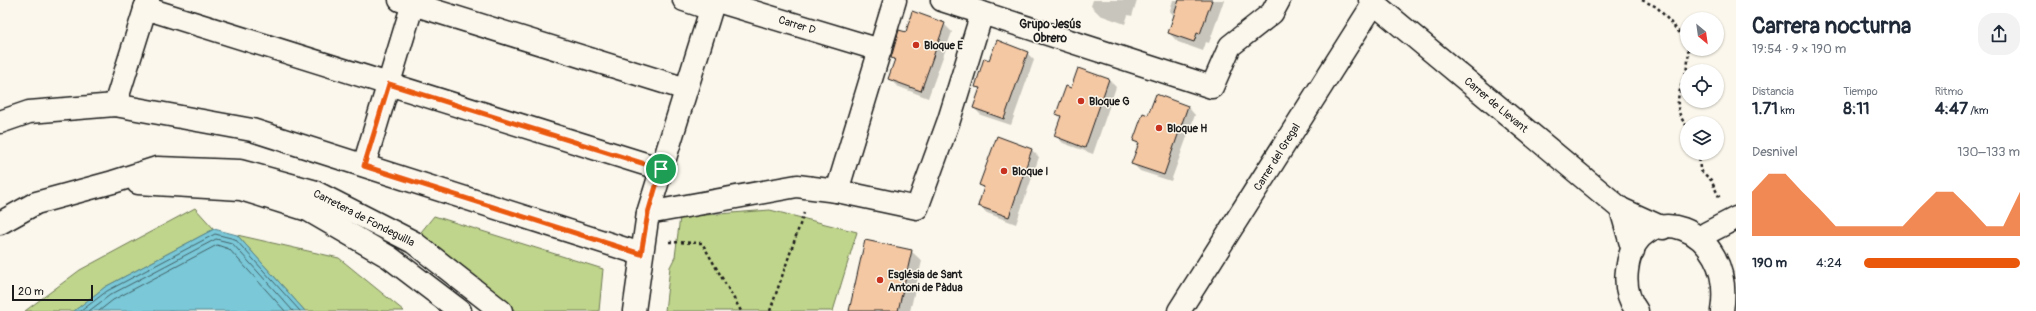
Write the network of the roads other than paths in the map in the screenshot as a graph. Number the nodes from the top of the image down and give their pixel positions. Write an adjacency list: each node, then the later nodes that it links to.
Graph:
1 (684, 0): 7 (street, Carrer D)
2 (895, 0): 10 (street)
3 (942, 0): 9 (street)
4 (1279, 0): 9 (street)
5 (409, 1): 11 (street); 12 (street)
6 (1372, 2): 19 (street, Carrer de Llevant); 31 (street, Carrer del Gregal)
7 (713, 3): 10 (street, Carrer D); 12 (street)
8 (146, 4): 11 (street); 13 (street)
9 (982, 13): 18 (street)
10 (880, 50): 18 (street)
11 (389, 84): 15 (street); 16 (street)
12 (686, 89): 16 (street)
13 (116, 105): 14 (street); 15 (street)
14 (0, 122)
15 (364, 166): 26 (street)
16 (661, 169): 20 (street)
17 (113, 182): 22 (street, Carretera de Fondeguilla); 28 (street, Carretera de Fondeguilla); 29 (street, Carretera de Fondeguilla)
18 (837, 191): 20 (street)
19 (1621, 209): 23 (street, Carrer de Llevant); 25 (street)
20 (648, 213): 26 (street)
21 (1733, 220): 24 (street)
22 (0, 223)
23 (1663, 228): 24 (street); 25 (street)
24 (1707, 233): 27 (street)
25 (1633, 251): 32 (street)
26 (641, 254): 30 (street)
27 (1734, 284): 33 (street)
28 (460, 311)
29 (501, 311)
30 (634, 311)
31 (1179, 311)
32 (1636, 311)
33 (1722, 311)

